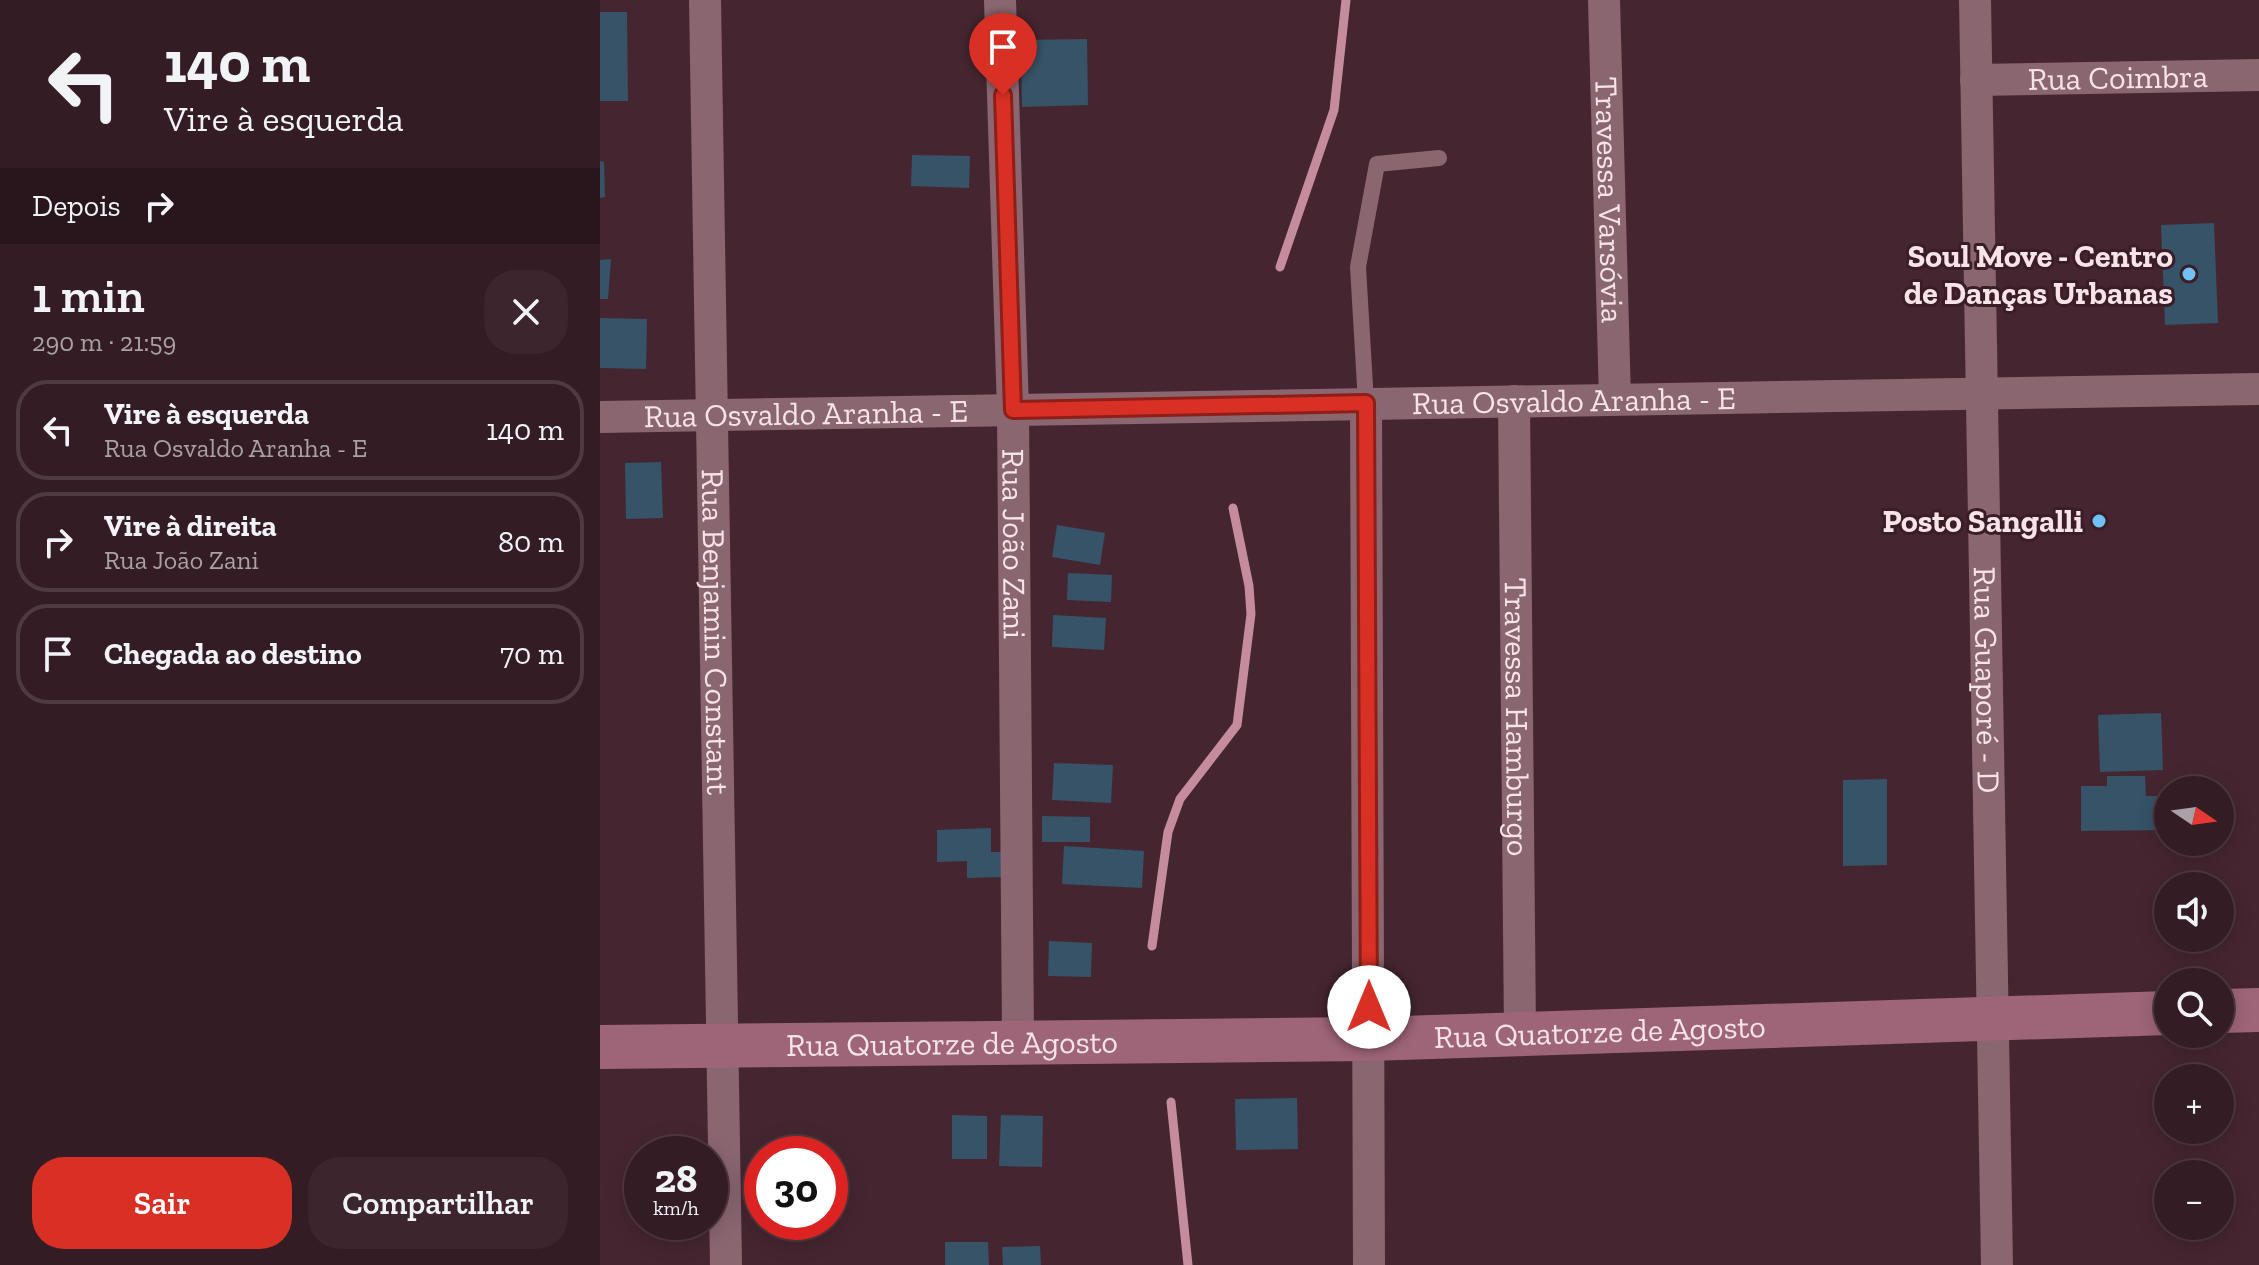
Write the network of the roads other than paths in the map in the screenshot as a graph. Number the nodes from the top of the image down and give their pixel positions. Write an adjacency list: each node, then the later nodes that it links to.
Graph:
1 (705, 0): 14 (street, Rua Benjamin Constant)
2 (1000, 0): 13 (street, Rua João Zani)
3 (1604, 0): 10 (street, Travessa Varsóvia)
4 (1975, 0): 6 (street, Rua Guaporé - D)
5 (2259, 75): 6 (street, Rua Coimbra)
6 (1976, 80): 9 (street, Rua Guaporé - D)
7 (1439, 158): 12 (lane)
8 (2259, 389): 9 (street, Rua Osvaldo Aranha - E)
9 (1982, 393): 10 (street, Rua Osvaldo Aranha - E); 19 (street, Rua Guaporé - D)
10 (1615, 399): 11 (street, Rua Osvaldo Aranha - E)
11 (1514, 401): 12 (street, Rua Osvaldo Aranha - E); 20 (street, Travessa Hamburgo)
12 (1366, 403): 13 (street, Rua Osvaldo Aranha - E); 21 (street)
13 (1013, 410): 14 (street, Rua Osvaldo Aranha - E); 22 (street, Rua João Zani)
14 (712, 415): 15 (street, Rua Osvaldo Aranha - E); 23 (street, Rua Benjamin Constant)
15 (600, 417)
16 (2259, 1010): 17 (street)
17 (2234, 1011)
18 (2154, 1013): 19 (street, Rua Quatorze de Agosto)
19 (1991, 1018): 20 (street, Rua Quatorze de Agosto); 27 (street, Rua Guaporé - D)
20 (1520, 1032): 21 (street, Rua Quatorze de Agosto)
21 (1369, 1039): 22 (street, Rua Quatorze de Agosto); 26 (street)
22 (1018, 1040): 23 (street, Rua Quatorze de Agosto)
23 (722, 1045): 24 (street, Rua Quatorze de Agosto); 25 (street, Rua Benjamin Constant)
24 (600, 1047)
25 (726, 1265)
26 (1369, 1265)
27 (1997, 1265)

